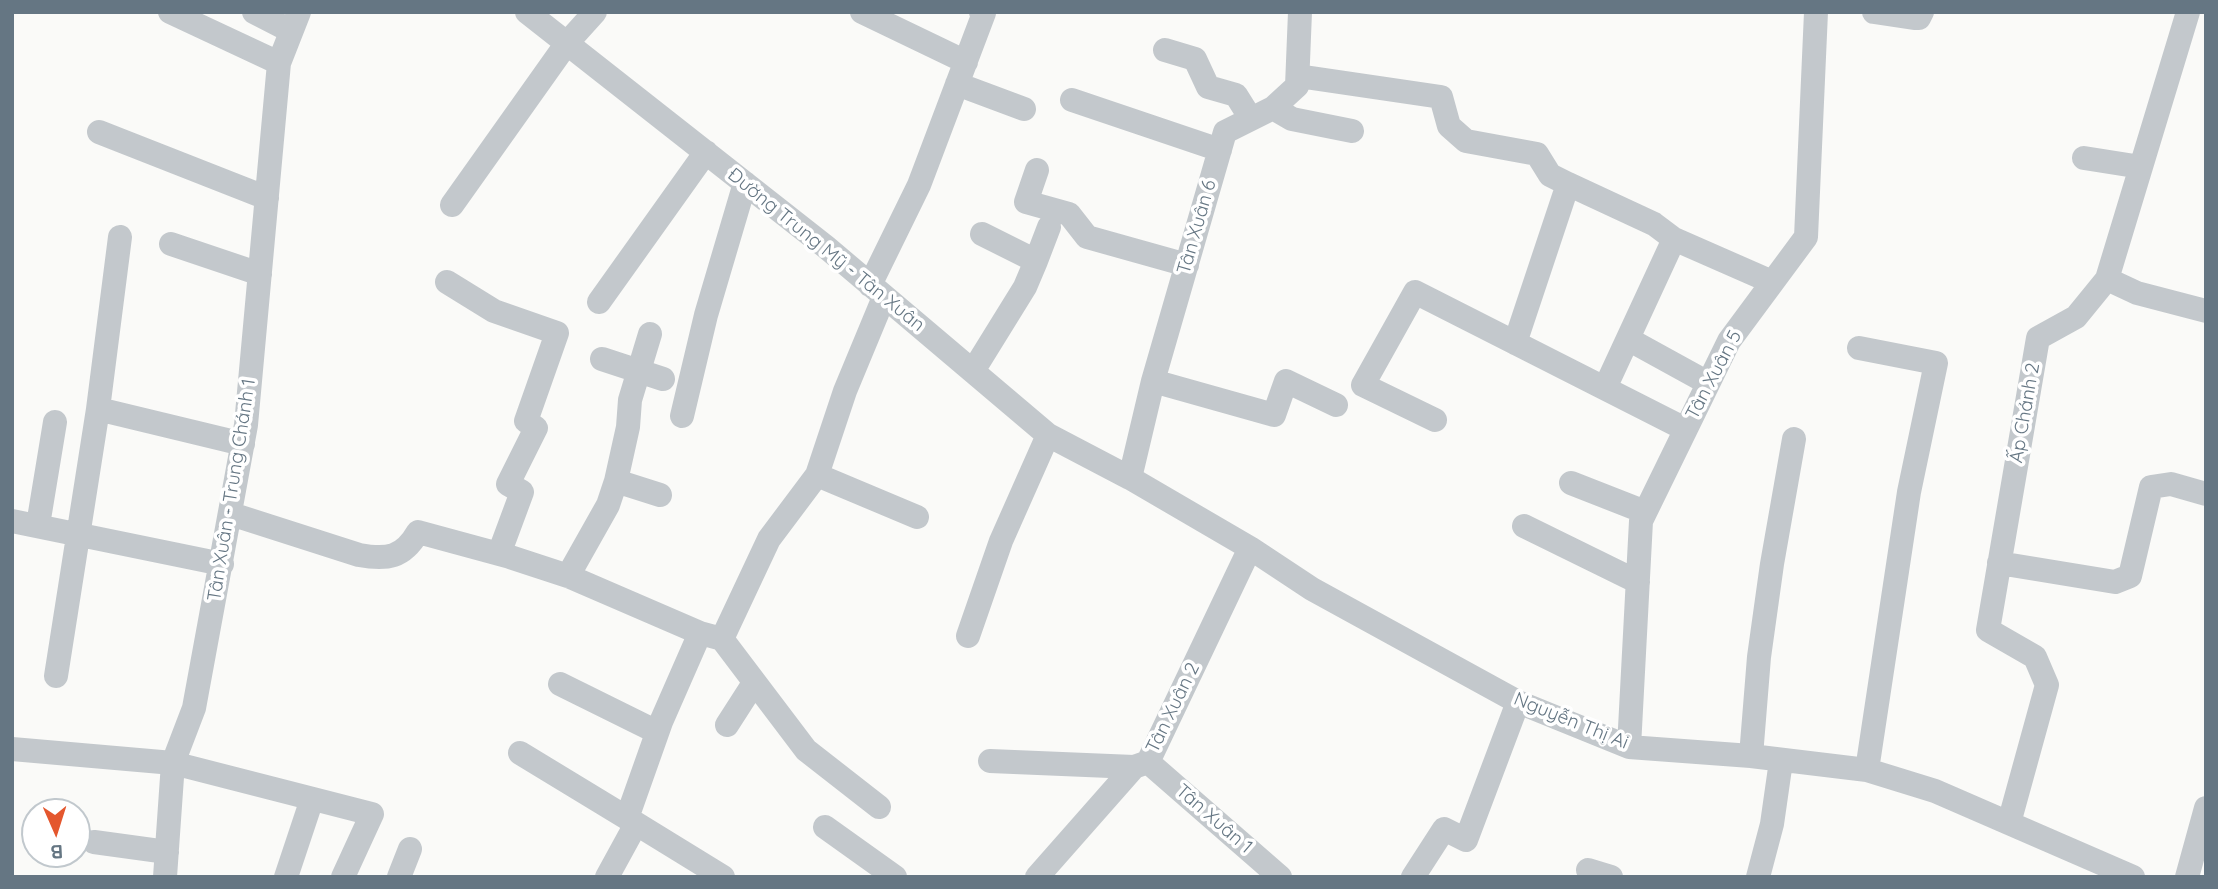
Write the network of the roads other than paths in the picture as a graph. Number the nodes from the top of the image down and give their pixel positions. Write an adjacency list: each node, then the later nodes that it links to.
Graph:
1 (170, 12): 15 (street)
2 (254, 12): 12 (street)
3 (527, 12): 13 (street, Đường Trung Mỹ - Tân Xuân)
4 (595, 12): 13 (street)
5 (862, 12): 16 (street)
6 (981, 12): 16 (street)
7 (1300, 12): 17 (street)
8 (1816, 12): 43 (street, Tân Xuân 5)
9 (1874, 12): 10 (street)
10 (1922, 12)
11 (2188, 12): 27 (street, Ấp Chánh 2)
12 (295, 21): 15 (street, Tân Xuân - Trung Chánh 1)
13 (567, 43): 25 (street, Đường Trung Mỹ - Tân Xuân); 32 (street)
14 (1166, 50): 21 (street)
15 (279, 63): 31 (street, Tân Xuân - Trung Chánh 1)
16 (962, 73): 20 (street); 44 (street)
17 (1298, 76): 19 (street, Tân Xuân 6); 30 (street)
18 (1072, 100): 24 (street)
19 (1273, 108): 21 (street, Tân Xuân 6); 22 (street)
20 (1024, 109)
21 (1251, 119): 24 (street, Tân Xuân 6)
22 (1352, 131)
23 (99, 132): 31 (street)
24 (1220, 150): 39 (street, Tân Xuân 6)
25 (706, 152): 29 (street, Đường Trung Mỹ - Tân Xuân); 45 (street)
26 (2084, 158): 27 (street)
27 (2141, 167): 41 (street, Ấp Chánh 2)
28 (1037, 170): 39 (street)
29 (745, 183): 44 (street, Đường Trung Mỹ - Tân Xuân); 60 (street)
30 (1569, 184): 36 (street); 49 (street)
31 (267, 198): 40 (street, Tân Xuân - Trung Chánh 1)
32 (452, 205)
33 (1049, 228): 38 (street)
34 (982, 234): 38 (street)
35 (120, 237): 59 (street)
36 (1674, 239): 43 (street); 48 (street)
37 (171, 244): 40 (street)
38 (1036, 261): 53 (street)
39 (1187, 265): 55 (street, Tân Xuân 6)
40 (260, 274): 66 (street, Tân Xuân - Trung Chánh 1)
41 (2107, 279): 46 (street); 82 (street, Ấp Chánh 2)
42 (447, 282): 81 (street)
43 (1772, 282): 56 (street, Tân Xuân 5)
44 (877, 291): 53 (street, Đường Trung Mỹ - Tân Xuân); 67 (street)
45 (599, 302)
46 (2206, 311)
47 (650, 334): 52 (street)
48 (1628, 339): 56 (street); 57 (street)
49 (1514, 342): 57 (street); 61 (street)
50 (1858, 348): 102 (street)
51 (602, 359): 52 (street)
52 (638, 372): 54 (street); 69 (street)
53 (973, 372): 64 (street, Đường Trung Mỹ - Tân Xuân)
54 (663, 379)
55 (1153, 381): 58 (street); 68 (street, Tân Xuân 6)
56 (1708, 383): 63 (street, Tân Xuân 5)
57 (1605, 388): 63 (street)
58 (1336, 405)
59 (98, 409): 66 (street); 79 (street)
60 (682, 416)
61 (1435, 420)
62 (55, 422): 77 (street)
63 (1685, 429): 73 (street, Tân Xuân 5)
64 (1048, 435): 68 (street, Đường Trung Mỹ - Tân Xuân); 87 (street)
65 (1794, 439): 97 (street)
66 (243, 443): 74 (street, Tân Xuân - Trung Chánh 1)
67 (817, 475): 75 (street); 86 (street)
68 (1130, 478): 80 (street, Nguyễn Thị Ai)
69 (616, 481): 72 (street); 84 (street)
70 (1571, 483): 73 (street)
71 (2206, 494): 82 (street)
72 (660, 495)
73 (1645, 512): 85 (street, Tân Xuân 5)
74 (231, 514): 81 (street); 83 (street, Tân Xuân - Trung Chánh 1)
75 (917, 517)
76 (12, 521): 77 (street)
77 (38, 525): 79 (street)
78 (1524, 526): 85 (street)
79 (78, 533): 83 (street); 88 (street)
80 (1250, 548): 91 (street, Nguyễn Thị Ai); 101 (street, Tân Xuân 2)
81 (499, 554): 84 (street)
82 (2000, 563): 107 (street, Ấp Chánh 2)
83 (222, 564): 100 (street, Tân Xuân - Trung Chánh 1)
84 (568, 576): 86 (street)
85 (1638, 582): 94 (street, Tân Xuân 5)
86 (711, 636): 89 (street); 93 (street)
87 (968, 636)
88 (56, 676)
89 (754, 683): 92 (street); 104 (street)
90 (560, 684): 93 (street)
91 (1518, 702): 94 (street, Nguyễn Thị Ai); 121 (street)
92 (727, 725)
93 (657, 732): 106 (street)
94 (1629, 747): 97 (street, Nguyễn Thị Ai)
95 (12, 749): 100 (street)
96 (520, 753): 106 (street)
97 (1751, 756): 99 (street, Nguyễn Thị Ai)
98 (990, 761): 101 (street)
99 (1781, 761): 102 (street, Nguyễn Thị Ai); 122 (street)
100 (173, 763): 103 (street); 111 (street, Tân Xuân - Trung Chánh 1)
101 (1141, 764): 119 (street, Tân Xuân 2); 120 (street, Tân Xuân 1)
102 (1867, 770): 107 (street, Nguyễn Thị Ai)
103 (312, 799): 113 (street); 114 (street)
104 (879, 807)
105 (2206, 808): 124 (street)
106 (631, 821): 116 (street); 117 (street)
107 (2009, 822): 123 (street, Nguyễn Thị Ai)
108 (825, 827): 118 (street)
109 (94, 842): 111 (street)
110 (410, 849): 115 (street)
111 (167, 852): 112 (street, Tân Xuân - Trung Chánh 1)
112 (165, 877)
113 (286, 877)
114 (343, 877)
115 (399, 877)
116 (607, 877)
117 (723, 877)
118 (895, 877)
119 (1037, 877)
120 (1280, 877)
121 (1413, 877)
122 (1758, 877)
123 (2133, 877)
124 (2187, 877)

